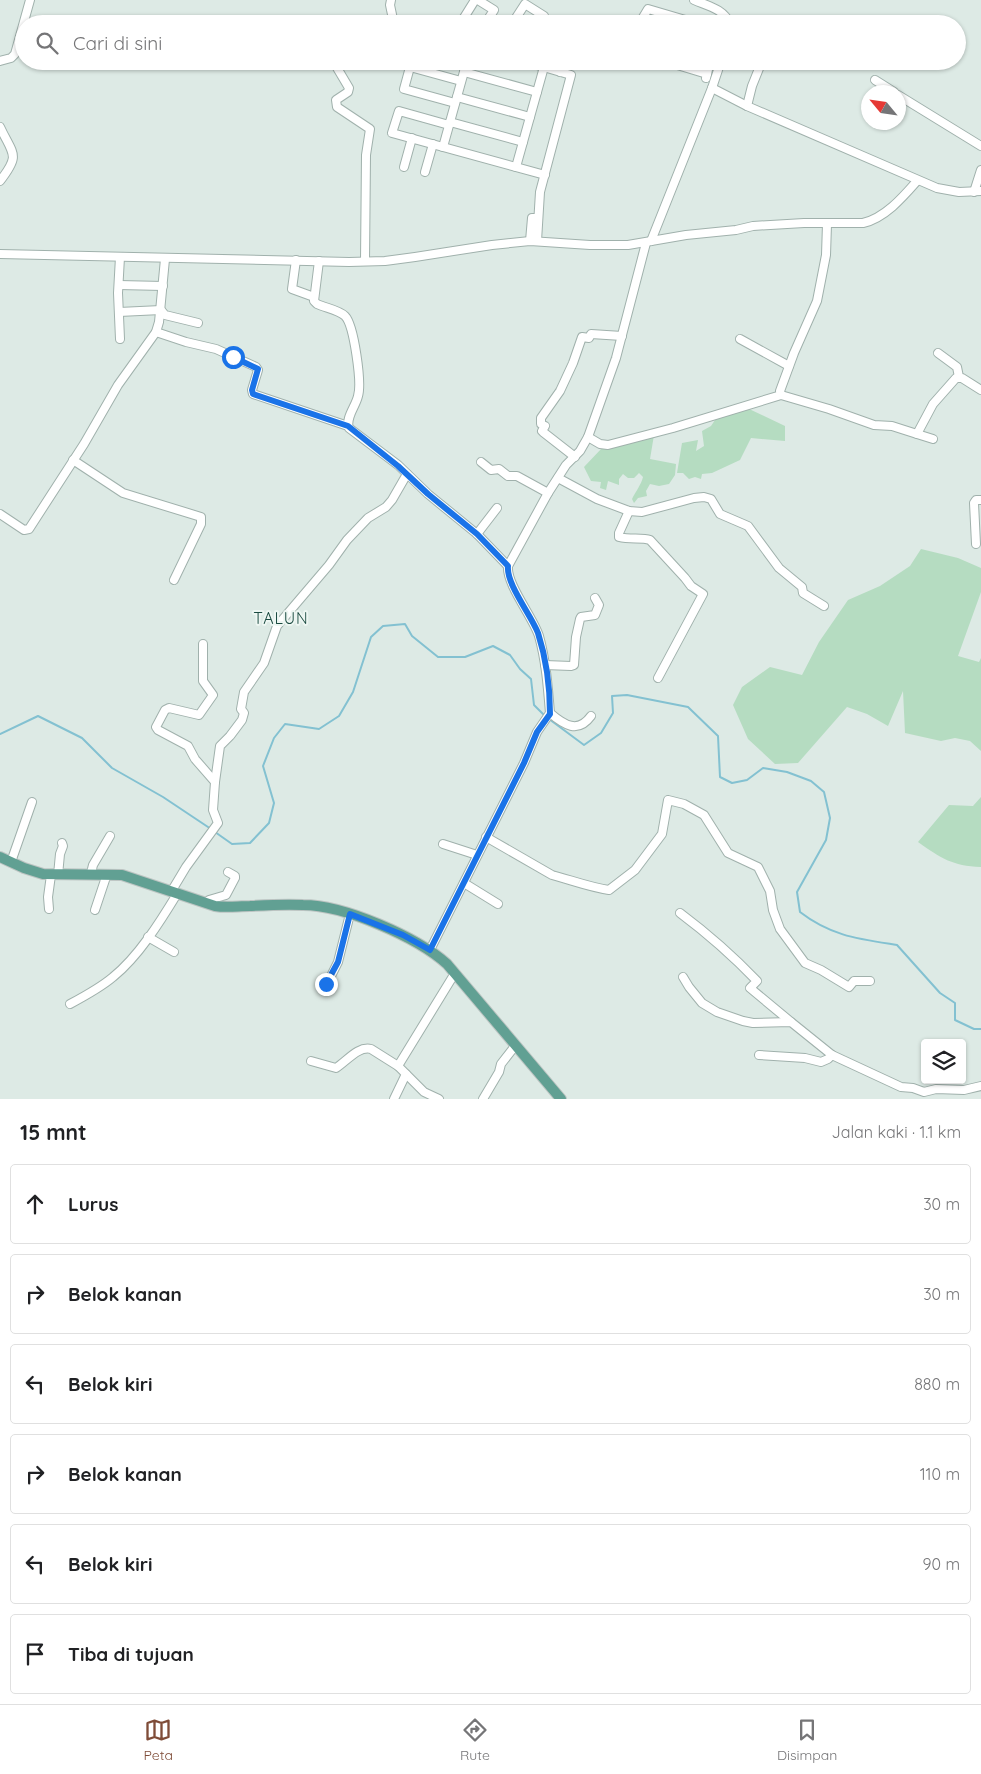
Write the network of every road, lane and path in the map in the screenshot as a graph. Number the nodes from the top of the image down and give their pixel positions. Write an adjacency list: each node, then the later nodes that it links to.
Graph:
1 (30, 0): 5 (street)
2 (391, 0): 6 (street)
3 (477, 0): 7 (street); 8 (street)
4 (694, 0): 13 (street)
5 (26, 15)
6 (392, 15)
7 (466, 15)
8 (491, 15)
9 (518, 15): 10 (street)
10 (542, 15)
11 (644, 15): 12 (street)
12 (668, 15)
13 (726, 15)
14 (338, 70): 57 (street)
15 (409, 70): 30 (street)
16 (421, 70): 26 (street)
17 (540, 70): 29 (street)
18 (555, 70): 24 (street)
19 (689, 70): 20 (street)
20 (708, 70)
21 (718, 70): 28 (street)
22 (758, 70): 32 (street)
23 (464, 72): 26 (street); 29 (street)
24 (560, 72): 45 (street)
25 (874, 80): 27 (street)
26 (462, 81): 30 (street)
27 (882, 85)
28 (712, 88): 32 (street); 51 (street)
29 (537, 92): 33 (street)
30 (456, 100): 33 (street); 34 (street)
31 (906, 100): 39 (street)
32 (747, 106): 47 (street)
33 (530, 117): 37 (street)
34 (450, 124): 36 (street); 37 (street); 40 (street)
35 (0, 127): 46 (street)
36 (412, 138): 38 (street); 41 (street)
37 (523, 142): 42 (street)
38 (433, 144): 40 (street); 44 (street)
39 (981, 146)
40 (443, 147): 42 (street)
41 (404, 167)
42 (516, 167): 45 (street)
43 (981, 170): 48 (street)
44 (425, 172)
45 (545, 175): 50 (street)
46 (0, 181)
47 (917, 181): 48 (street); 49 (street)
48 (978, 191)
49 (827, 224): 51 (street); 69 (street)
50 (533, 241): 51 (street); 57 (street)
51 (649, 242): 65 (street)
52 (0, 254): 53 (street)
53 (120, 257): 54 (street); 58 (street)
54 (165, 259): 55 (street); 59 (street)
55 (296, 260): 56 (street); 60 (street)
56 (319, 261): 57 (street); 60 (street)
57 (366, 261)
58 (119, 285): 59 (street); 62 (street)
59 (163, 286): 61 (street)
60 (314, 297): 73 (street)
61 (160, 310): 62 (street); 63 (street); 64 (street)
62 (119, 312): 67 (street)
63 (198, 323)
64 (156, 332): 73 (street); 78 (street)
65 (622, 336): 75 (street); 77 (street)
66 (740, 339): 69 (street)
67 (120, 340)
68 (938, 353): 70 (street)
69 (789, 366): 72 (street)
70 (959, 377): 71 (street); 74 (street)
71 (981, 390)
72 (781, 394): 74 (street); 75 (street)
73 (348, 426): 80 (street)
74 (917, 434): 76 (street)
75 (588, 437): 77 (street)
76 (933, 439)
77 (575, 457): 81 (street)
78 (73, 460): 86 (street); 90 (street)
79 (481, 462): 82 (street)
80 (407, 474): 87 (street); 98 (street)
81 (558, 478): 82 (street); 85 (street)
82 (548, 493): 89 (street)
83 (981, 500): 88 (street)
84 (498, 508): 87 (street)
85 (629, 511): 92 (street); 95 (street)
86 (0, 514)
87 (477, 534): 89 (street)
88 (976, 544)
89 (508, 566): 94 (street)
90 (174, 580)
91 (595, 598): 94 (street)
92 (824, 606)
93 (203, 644): 98 (street)
94 (545, 665): 96 (street)
95 (658, 678)
96 (549, 714): 97 (street); 101 (street)
97 (591, 716)
98 (215, 782): 112 (street)
99 (32, 802): 106 (street)
100 (110, 836): 108 (street)
101 (486, 837): 104 (street); 124 (street)
102 (62, 843): 110 (street)
103 (443, 844): 104 (street)
104 (477, 855): 111 (street)
105 (0, 857): 106 (main road)
106 (11, 862): 110 (main road)
107 (228, 872): 113 (street)
108 (91, 874): 109 (main road); 110 (main road)
109 (107, 874): 112 (main road); 116 (street)
110 (54, 875): 115 (street)
111 (464, 883): 114 (street); 120 (street)
112 (174, 893): 113 (main road); 119 (street)
113 (206, 903): 118 (main road)
114 (498, 904)
115 (49, 909)
116 (94, 910)
117 (680, 913): 127 (street)
118 (350, 914): 120 (main road); 125 (street)
119 (148, 937): 121 (street); 126 (street)
120 (430, 950): 122 (main road)
121 (174, 952)
122 (455, 973): 128 (main road); 132 (street)
123 (683, 977): 127 (street)
124 (870, 982)
125 (325, 988)
126 (70, 1004)
127 (791, 1022): 130 (street)
128 (515, 1046): 137 (street); 138 (main road)
129 (759, 1055): 130 (street)
130 (832, 1055): 134 (street)
131 (310, 1061): 132 (street)
132 (398, 1066): 133 (street)
133 (406, 1074): 135 (street); 136 (street)
134 (981, 1086)
135 (394, 1099)
136 (439, 1099)
137 (482, 1099)
138 (561, 1099)

